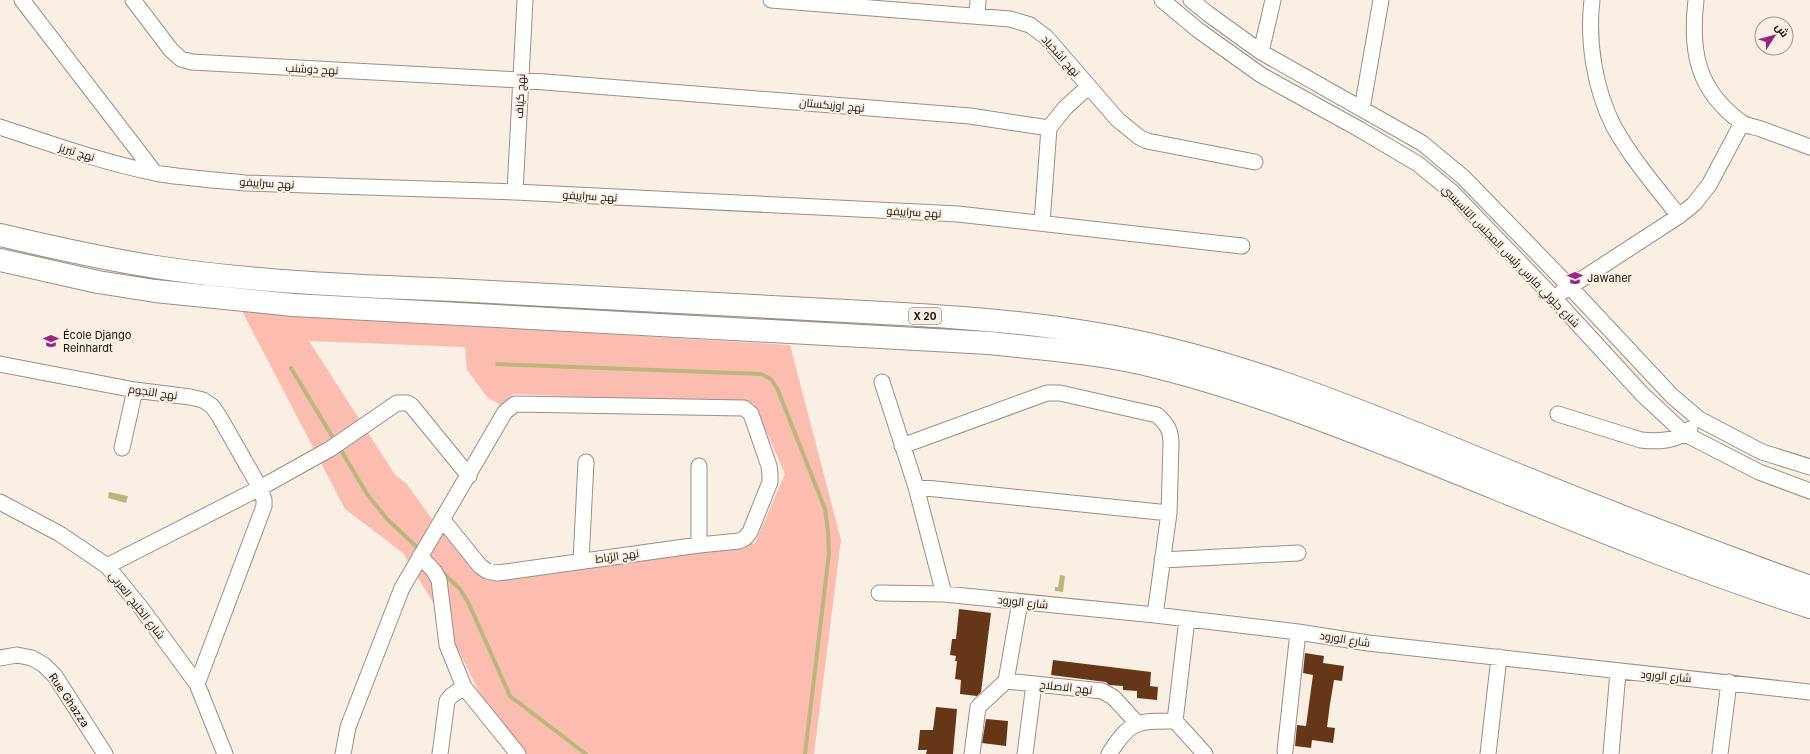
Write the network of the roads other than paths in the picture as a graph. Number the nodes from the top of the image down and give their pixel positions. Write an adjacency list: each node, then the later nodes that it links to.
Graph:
1 (22, 0): 22 (street)
2 (134, 0): 14 (street, نهج دوشنب)
3 (525, 0): 14 (street, نهج كياف)
4 (771, 0): 12 (street, نهج اشخباد)
5 (978, 0): 12 (street)
6 (1162, 0): 30 (street, شارع جلولي فارس رئيس المجلس التاسيسي)
7 (1191, 0): 13 (street, شارع جلولي فارس رئيس المجلس التاسيسي)
8 (1273, 0): 13 (street)
9 (1381, 0): 16 (street)
10 (1592, 0): 24 (street)
11 (1696, 0): 17 (street)
12 (977, 16): 15 (street, نهج اشخباد)
13 (1261, 52): 16 (street, شارع جلولي فارس رئيس المجلس التاسيسي)
14 (520, 80): 19 (street, نهج اوزبكستان); 23 (street, نهج كياف)
15 (1088, 86): 19 (street); 21 (street, نهج اشخباد)
16 (1362, 109): 29 (street, شارع جلولي فارس رئيس المجلس التاسيسي)
17 (1742, 123): 20 (street); 24 (street)
18 (0, 128): 22 (street, نهج تبريز)
19 (1049, 128): 25 (street)
20 (1810, 147)
21 (1255, 162)
22 (155, 173): 23 (street, نهج سراييفو)
23 (515, 192): 25 (street, نهج سراييفو)
24 (1678, 216): 29 (street)
25 (1042, 223): 27 (street, نهج سراييفو)
26 (4, 235): 55 (highway, X 20)
27 (1242, 246)
28 (3, 261): 59 (highway, X 20)
29 (1570, 287): 30 (street); 35 (street, شارع جلولي فارس رئيس المجلس التاسيسي)
30 (1554, 298): 36 (street, شارع جلولي فارس رئيس المجلس التاسيسي)
31 (0, 364): 33 (street, نهج النجوم)
32 (882, 382): 37 (street)
33 (135, 390): 38 (street); 44 (street, نهج النجوم)
34 (1558, 414): 36 (street)
35 (1699, 419): 36 (street); 41 (street, شارع جلولي فارس رئيس المجلس التاسيسي)
36 (1685, 434): 45 (street, شارع جلولي فارس رئيس المجلس التاسيسي)
37 (902, 446): 43 (street); 47 (street)
38 (122, 448)
39 (586, 462): 53 (street)
40 (699, 466): 49 (street)
41 (1810, 467)
42 (469, 476): 44 (street); 48 (street); 49 (street, نهج الرّباط)
43 (916, 487): 47 (street); 57 (street)
44 (260, 488): 54 (street); 68 (street)
45 (1810, 491)
46 (0, 502): 54 (street, شارع الخليج العربي)
47 (1169, 513): 52 (street)
48 (442, 520): 51 (street); 53 (street, نهج الرّباط)
49 (699, 544): 53 (street, نهج الرّباط)
50 (1298, 553): 52 (street)
51 (420, 556): 70 (street); 78 (street)
52 (1162, 560): 60 (street)
53 (581, 561)
54 (107, 566): 68 (street, شارع الخليج العربي)
55 (1810, 587)
56 (879, 593): 57 (street, شارع الورود)
57 (944, 594): 58 (street, شارع الورود)
58 (1020, 602): 60 (street, شارع الورود); 66 (street)
59 (1810, 607)
60 (1155, 615): 61 (street, شارع الورود)
61 (1187, 619): 62 (street, شارع الورود); 72 (street)
62 (1298, 632): 63 (street, شارع الورود); 74 (street)
63 (1499, 657): 65 (street, شارع الورود); 84 (street)
64 (0, 658): 76 (street, Rue Ghazza)
65 (1618, 672): 67 (street, شارع الورود); 85 (street)
66 (1006, 681): 69 (street, نهج الاصلاح); 81 (street)
67 (1729, 682): 71 (street, شارع الورود); 86 (street)
68 (198, 684): 77 (street, شارع الخليج العربي)
69 (1034, 684): 73 (street, نهج الاصلاح); 82 (street)
70 (464, 687): 79 (street); 80 (street)
71 (1810, 692)
72 (1175, 721): 73 (street); 75 (street)
73 (1137, 723): 83 (street)
74 (1284, 751)
75 (1200, 752)
76 (105, 754)
77 (225, 754)
78 (343, 754)
79 (440, 754)
80 (518, 754)
81 (972, 754)
82 (1025, 754)
83 (1109, 754)
84 (1488, 754)
85 (1611, 754)
86 (1720, 754)

